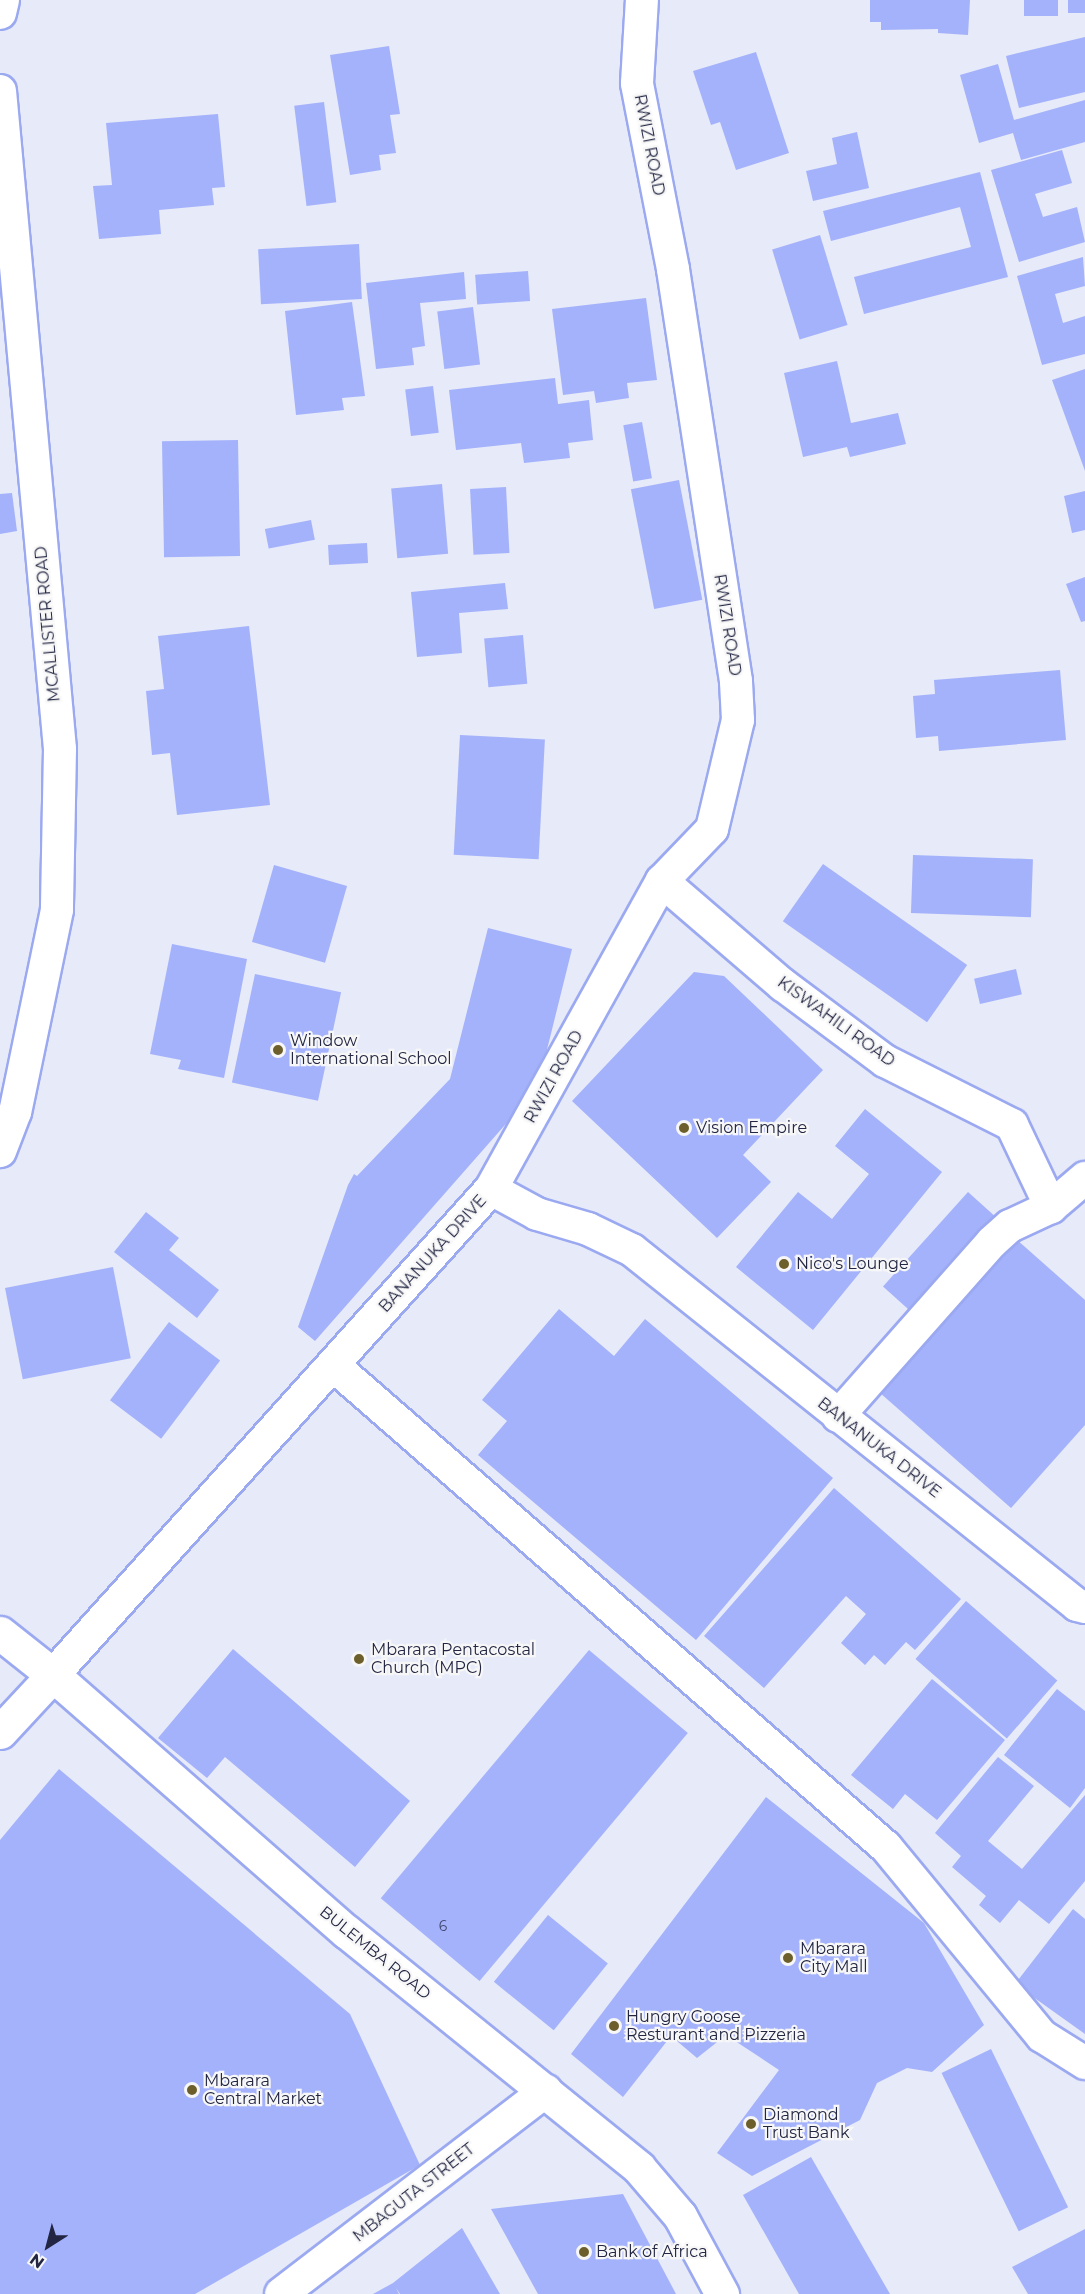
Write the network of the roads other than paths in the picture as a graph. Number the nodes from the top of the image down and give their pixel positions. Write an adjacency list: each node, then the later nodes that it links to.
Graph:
1 (3, 0): 3 (street)
2 (642, 0): 5 (street, RWIZI ROAD)
3 (0, 13)
4 (0, 91): 6 (street, MCALLISTER ROAD)
5 (662, 881): 8 (street, RWIZI ROAD); 9 (street, KISWAHILI ROAD)
6 (0, 1151)
7 (1085, 1178): 9 (street)
8 (491, 1189): 10 (street, BANANUKA DRIVE); 11 (street, BANANUKA DRIVE)
9 (1051, 1207): 11 (street)
10 (333, 1365): 14 (street, BANANUKA DRIVE); 16 (street)
11 (838, 1416): 12 (street, BANANUKA DRIVE)
12 (1085, 1607)
13 (0, 1633): 14 (main road, BULEMBA ROAD)
14 (53, 1675): 15 (main road); 17 (main road, BULEMBA ROAD)
15 (0, 1732)
16 (1085, 2063)
17 (546, 2091): 18 (street, MBAGUTA STREET); 19 (main road, BULEMBA ROAD)
18 (281, 2294)
19 (722, 2294)

